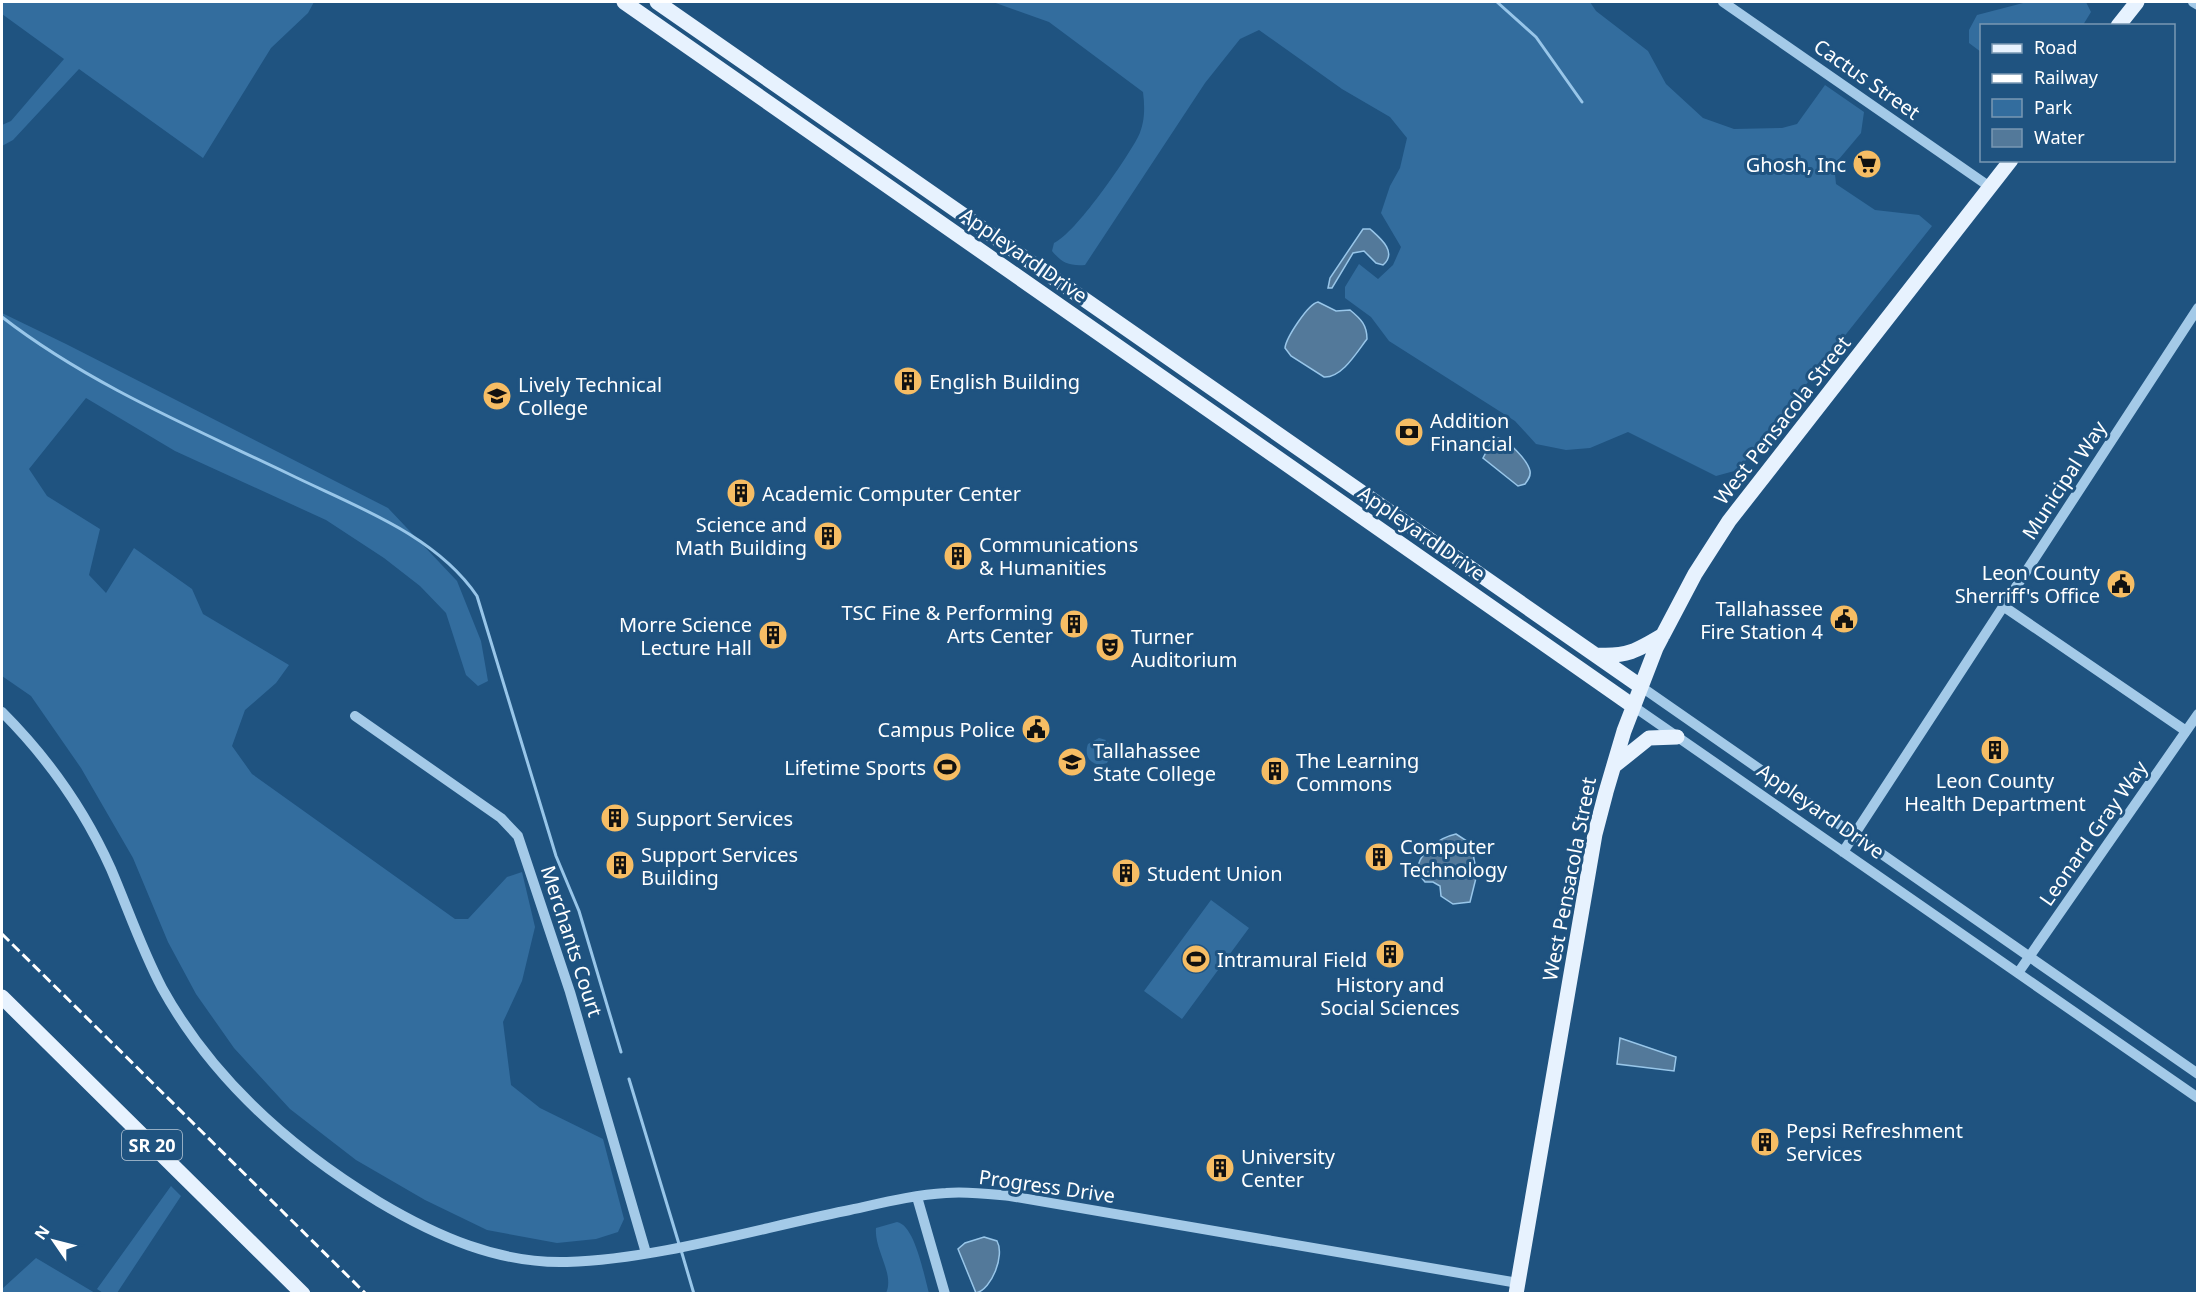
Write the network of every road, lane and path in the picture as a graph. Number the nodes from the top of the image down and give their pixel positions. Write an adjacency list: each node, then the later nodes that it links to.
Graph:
1 (624, 2): 9 (main road, Appleyard Drive)
2 (657, 2): 8 (main road, Appleyard Drive)
3 (1723, 2): 11 (street, Cactus Street)
4 (2137, 2): 7 (main road)
5 (2193, 2): 6 (street)
6 (2198, 4)
7 (2120, 24)
8 (730, 52): 9 (street); 12 (main road, Appleyard Drive)
9 (719, 68): 13 (main road, Appleyard Drive)
10 (2009, 162): 11 (main road, West Pensacola Street)
11 (1990, 187): 22 (main road, West Pensacola Street)
12 (942, 200): 13 (street); 15 (main road, Appleyard Drive)
13 (931, 216): 16 (main road, Appleyard Drive)
14 (2198, 308): 21 (street, Municipal Way)
15 (1131, 331): 16 (street); 17 (main road, Appleyard Drive)
16 (1120, 348): 18 (main road, Appleyard Drive)
17 (1305, 452): 18 (street); 19 (main road, Appleyard Drive)
18 (1294, 469): 20 (main road, Appleyard Drive)
19 (1420, 532): 20 (street); 23 (main road, Appleyard Drive)
20 (1416, 554): 25 (main road, Appleyard Drive)
21 (2003, 606): 29 (street); 32 (street, Municipal Way)
22 (1663, 635): 23 (main road); 24 (main road, West Pensacola Street)
23 (1597, 656): 24 (main road, Appleyard Drive)
24 (1640, 686): 25 (main road, West Pensacola Street); 32 (street, Appleyard Drive)
25 (1633, 706): 30 (street, Appleyard Drive); 31 (main road, West Pensacola Street)
26 (2, 712): 40 (street, Progress Drive)
27 (2198, 714): 29 (street, Leonard Gray Way)
28 (355, 716): 40 (street, Merchants Court)
29 (2186, 731): 34 (street, Leonard Gray Way)
30 (1677, 737): 31 (main road); 33 (street, Appleyard Drive)
31 (1614, 766): 41 (main road, West Pensacola Street)
32 (1854, 834): 33 (street, Municipal Way); 34 (street, Appleyard Drive)
33 (1843, 852): 35 (street, Appleyard Drive)
34 (2030, 957): 35 (street, Leonard Gray Way); 37 (street, Appleyard Drive)
35 (2018, 973): 38 (street, Appleyard Drive)
36 (2, 996): 42 (main road, SR 20)
37 (2198, 1074)
38 (2198, 1098)
39 (918, 1197): 40 (street, Progress Drive); 41 (street, Progress Drive); 43 (street)
40 (651, 1252)
41 (1517, 1288)
42 (303, 1293)
43 (945, 1293)

